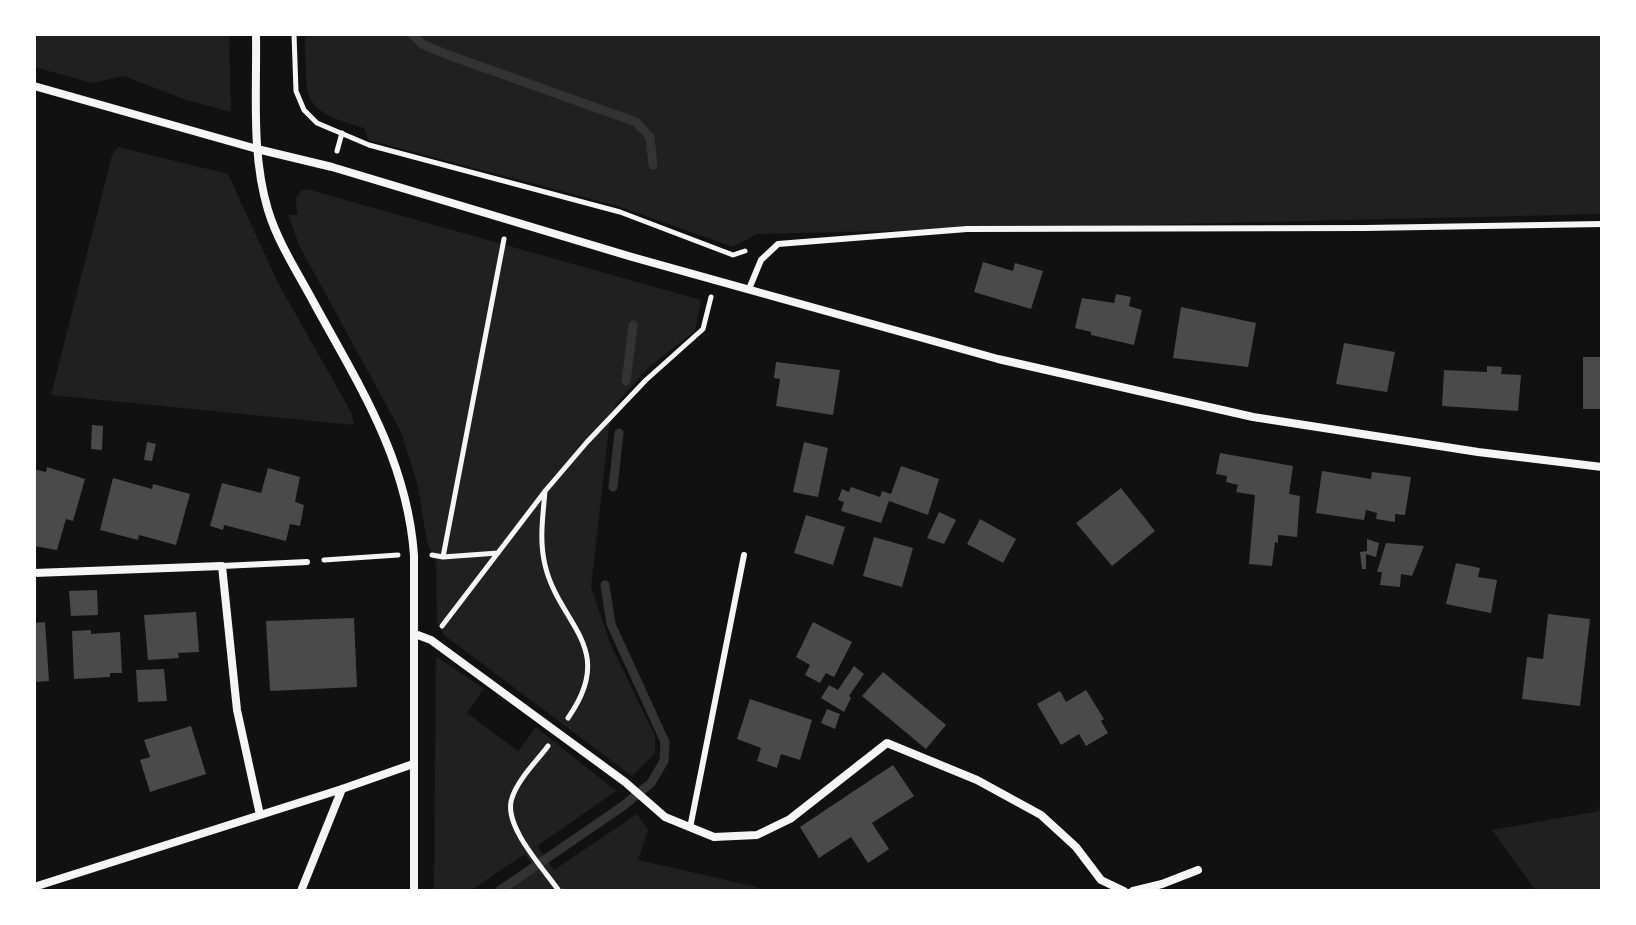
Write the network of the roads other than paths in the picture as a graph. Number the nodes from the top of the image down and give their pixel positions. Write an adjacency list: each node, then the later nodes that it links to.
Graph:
1 (256, 34): 3 (street)
2 (34, 86): 3 (street)
3 (257, 149): 5 (street); 11 (street)
4 (1602, 224): 5 (lane)
5 (749, 289): 6 (street)
6 (1602, 467)
7 (744, 555): 15 (lane)
8 (307, 562): 9 (lane)
9 (222, 566): 10 (street); 14 (street)
10 (34, 573)
11 (415, 634): 12 (street); 15 (street)
12 (413, 764): 13 (street); 19 (street)
13 (342, 789): 14 (street); 18 (street)
14 (260, 815): 17 (street)
15 (690, 828): 20 (street)
16 (1198, 870): 21 (street)
17 (34, 887)
18 (301, 891)
19 (414, 891)
20 (1124, 891)
21 (1133, 891)

